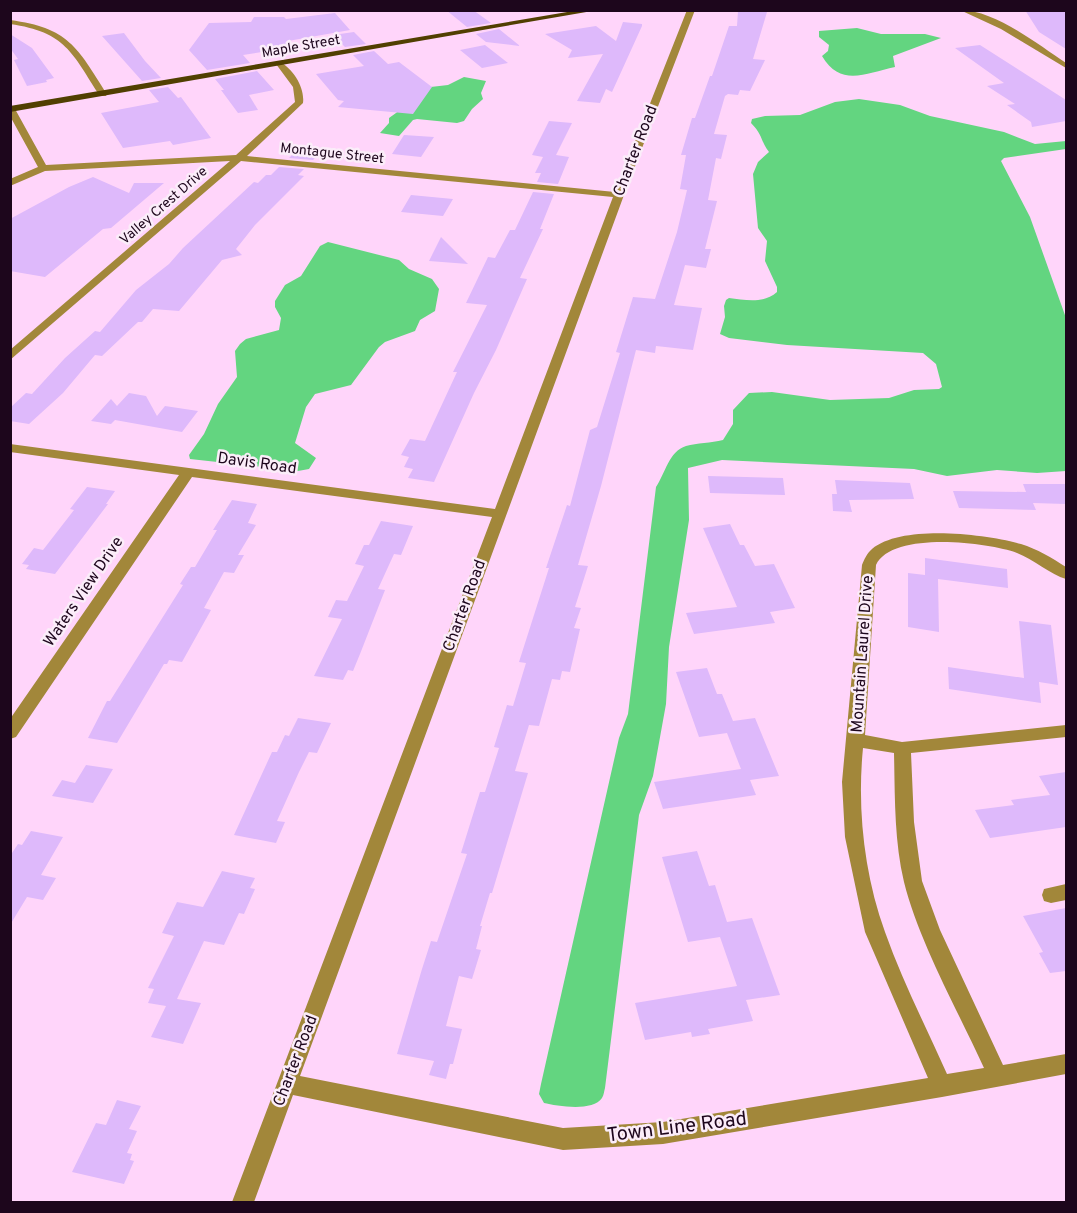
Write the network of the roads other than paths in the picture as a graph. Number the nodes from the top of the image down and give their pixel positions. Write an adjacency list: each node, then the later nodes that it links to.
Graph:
1 (595, 10): 5 (main road, Maple Street)
2 (691, 10): 12 (street, Charter Road)
3 (963, 10): 6 (street)
4 (10, 22): 7 (street)
5 (280, 64): 7 (main road, Maple Street); 9 (street, Valley Crest Drive)
6 (1066, 66)
7 (103, 94): 8 (main road, Maple Street)
8 (11, 109): 10 (street)
9 (239, 158): 10 (street, Montague Street); 12 (street, Montague Street); 13 (street, Valley Crest Drive)
10 (43, 168): 11 (street)
11 (10, 183)
12 (619, 195): 16 (street, Charter Road)
13 (10, 357)
14 (10, 448): 15 (street, Davis Road)
15 (188, 472): 16 (street, Davis Road); 19 (street, Waters View Drive)
16 (500, 514): 24 (street, Charter Road)
17 (1066, 574): 20 (street, Mountain Laurel Drive)
18 (1066, 731): 21 (street, Mountain Laurel Drive)
19 (10, 733)
20 (856, 740): 21 (street, Mountain Laurel Drive); 25 (street, Mountain Laurel Drive)
21 (902, 748): 23 (street)
22 (1066, 1064): 23 (street, Town Line Road)
23 (998, 1076): 25 (street, Town Line Road)
24 (288, 1084): 25 (street, Town Line Road); 26 (street, Charter Road)
25 (942, 1088)
26 (243, 1203)

